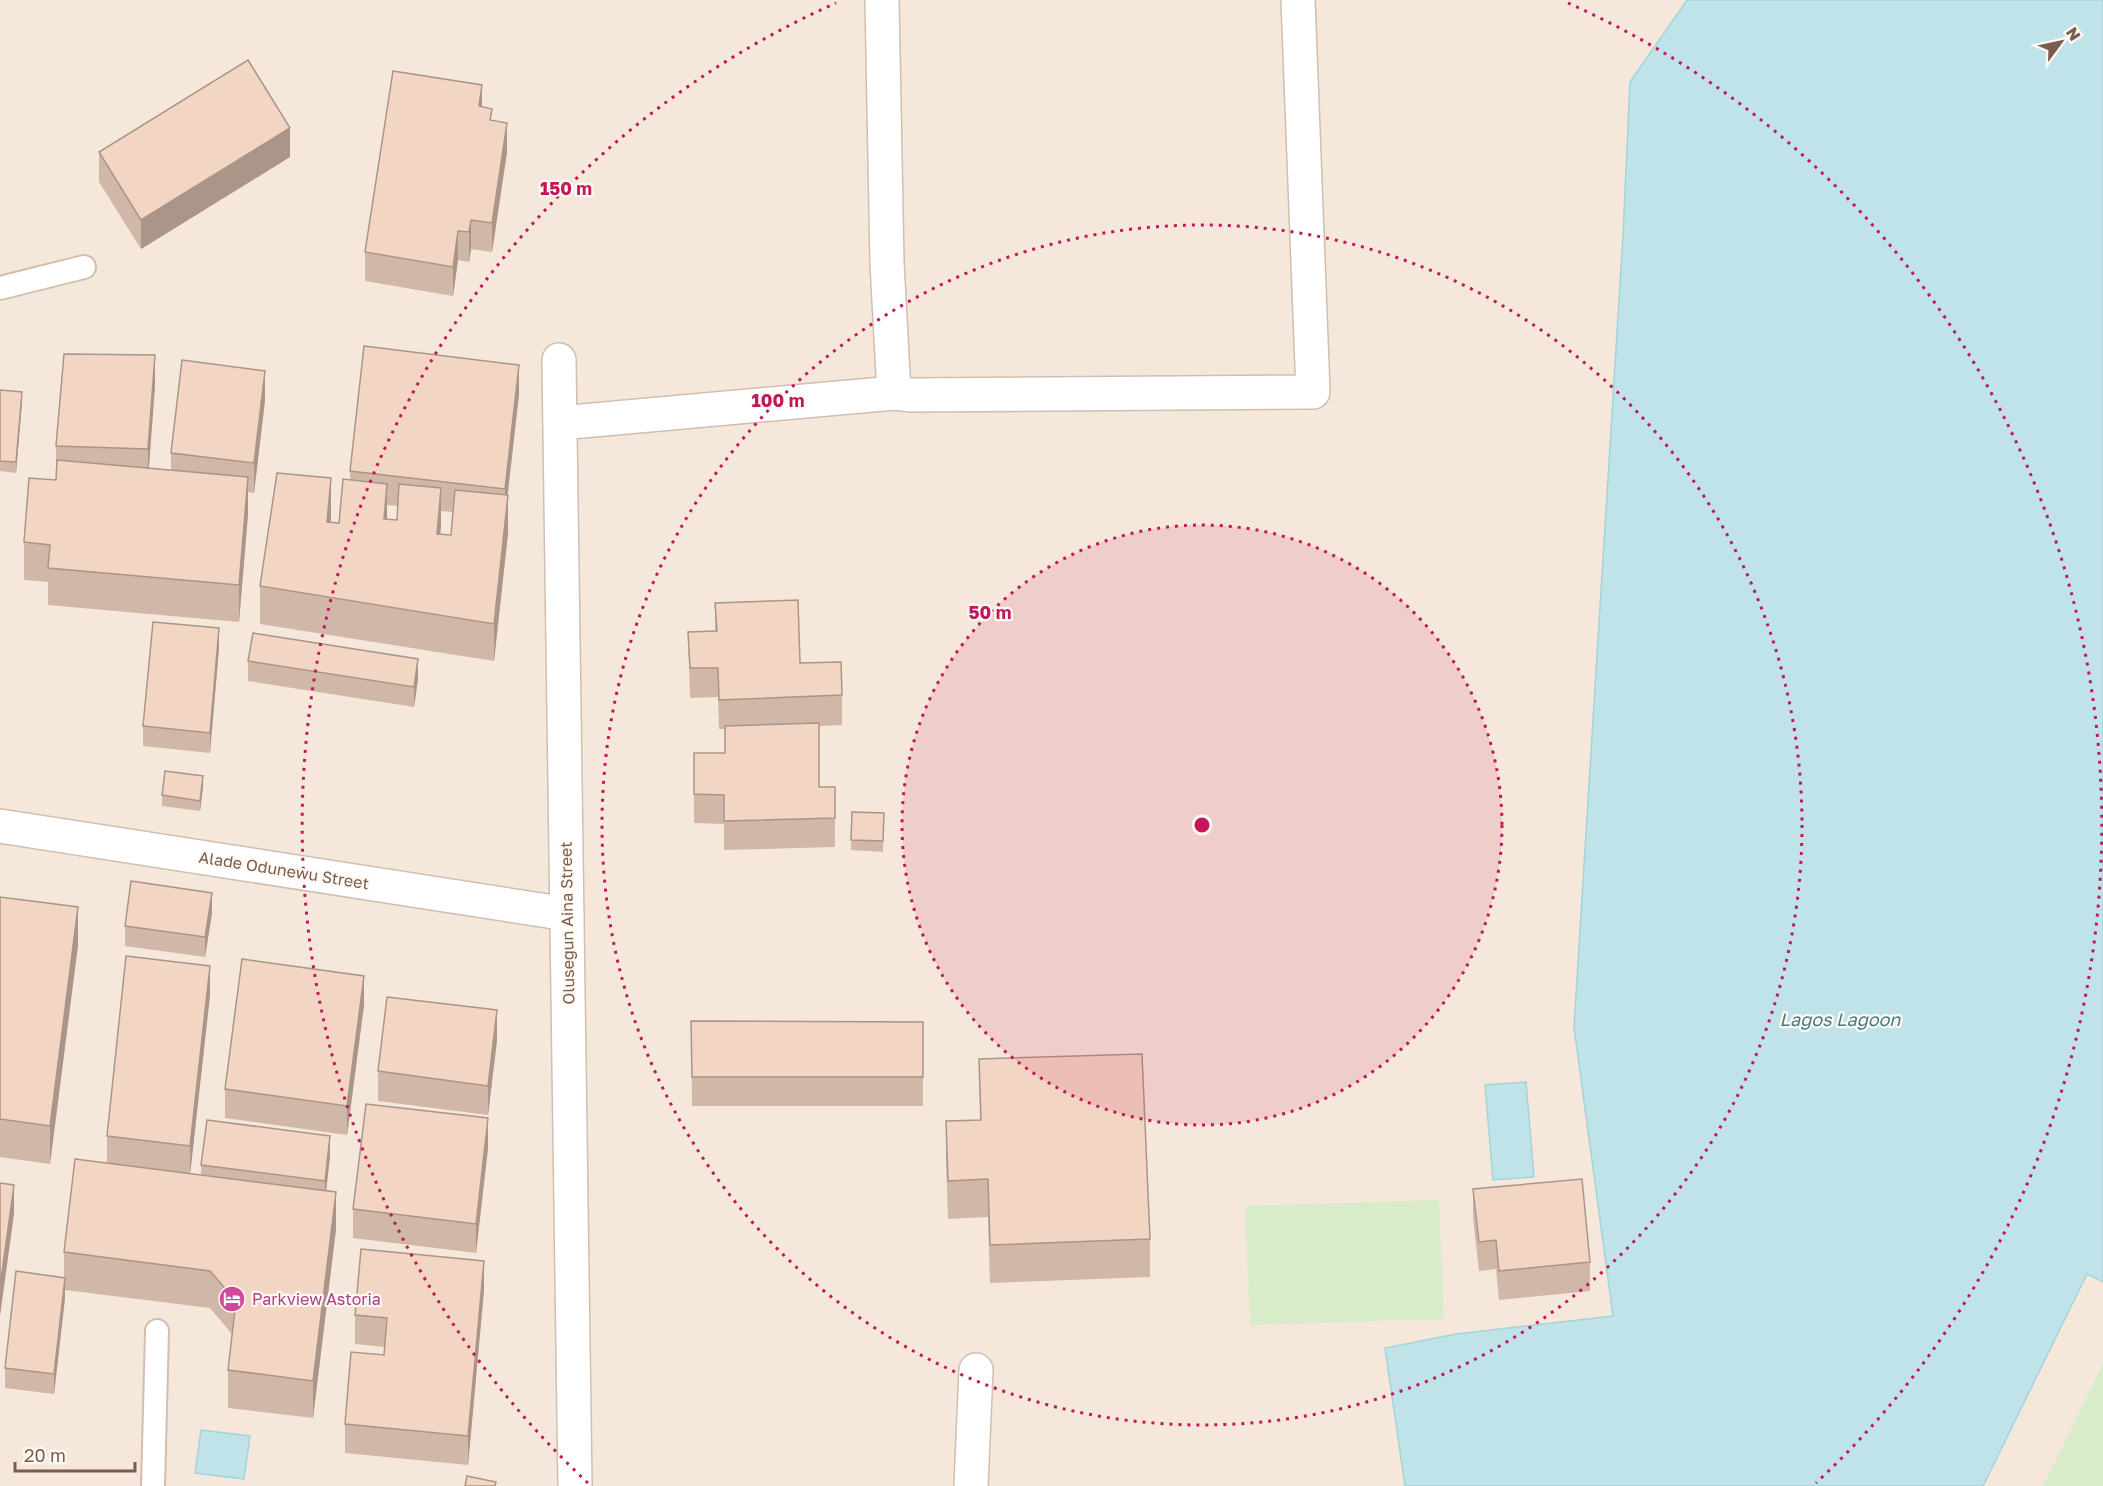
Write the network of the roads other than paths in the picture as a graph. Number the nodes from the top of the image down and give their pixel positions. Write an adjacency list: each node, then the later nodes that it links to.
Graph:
1 (882, 0): 6 (street)
2 (1298, 0): 6 (street)
3 (84, 267): 4 (lane)
4 (0, 288)
5 (559, 360): 7 (street, Olusegun Aina Street)
6 (894, 393): 7 (street)
7 (560, 423): 9 (street, Olusegun Aina Street)
8 (0, 826): 9 (street, Alade Odunewu Street)
9 (567, 914): 13 (street, Olusegun Aina Street)
10 (158, 1331): 12 (lane)
11 (976, 1370): 14 (street)
12 (153, 1486)
13 (575, 1486)
14 (971, 1486)

